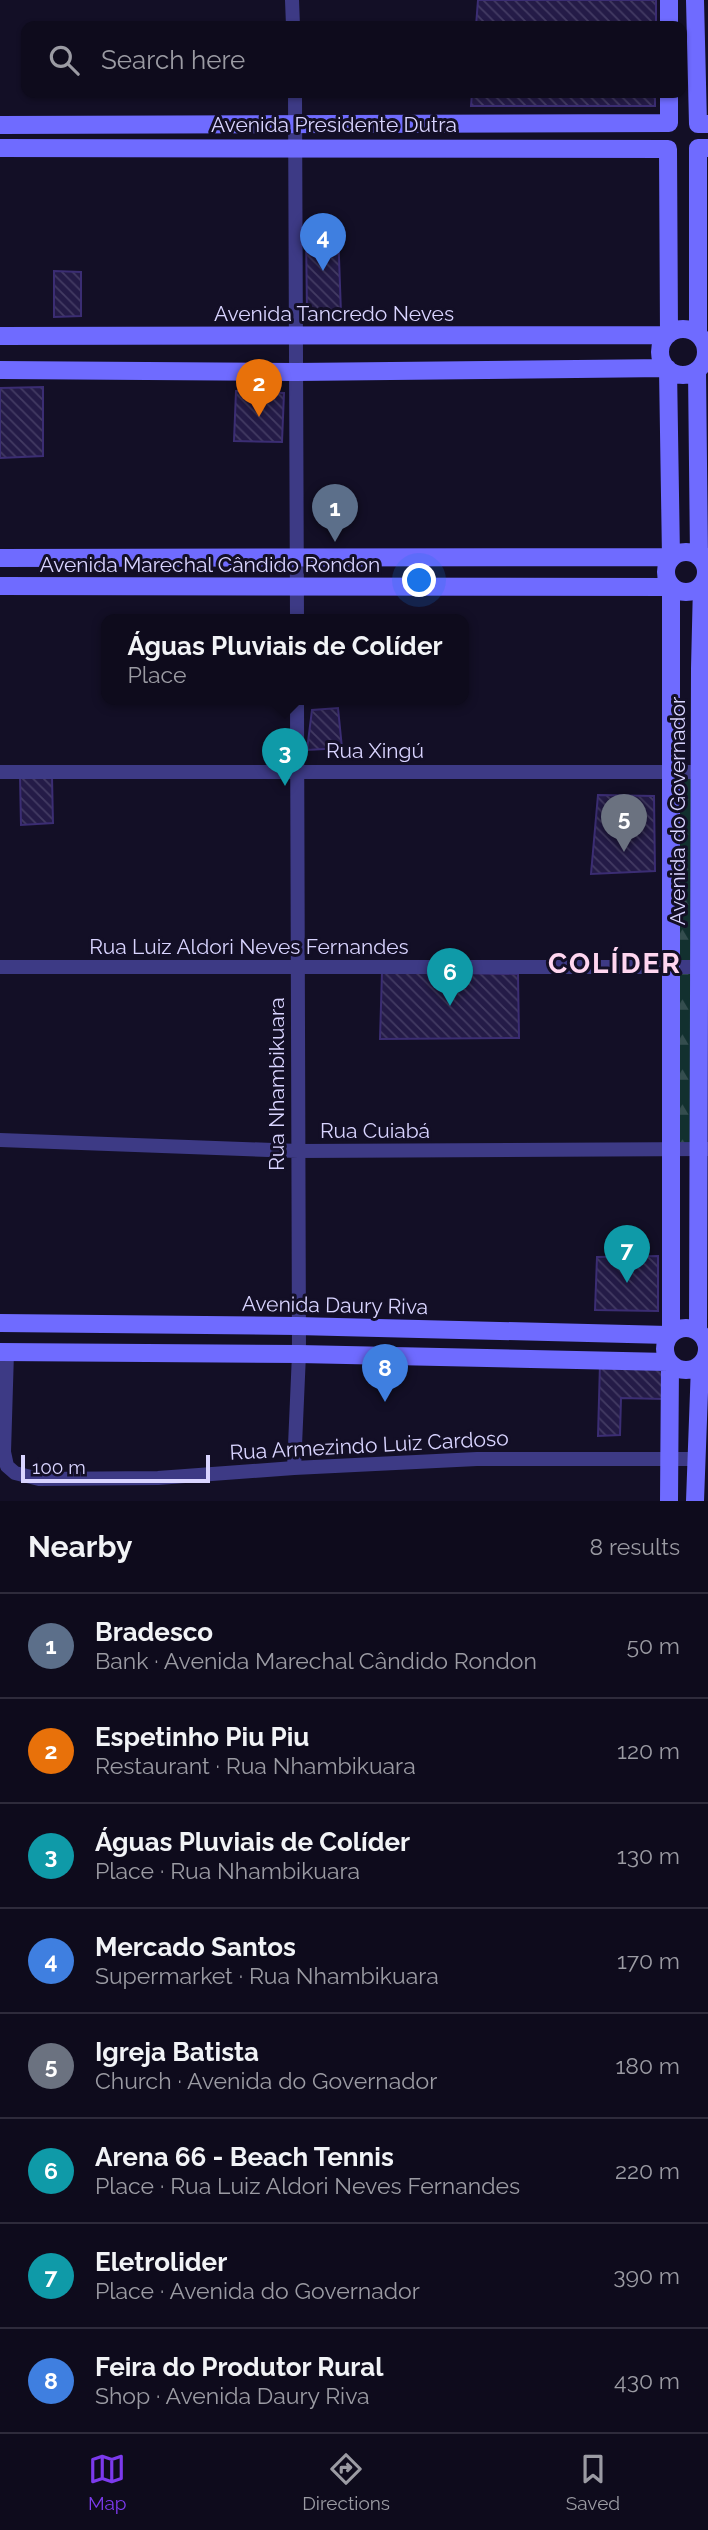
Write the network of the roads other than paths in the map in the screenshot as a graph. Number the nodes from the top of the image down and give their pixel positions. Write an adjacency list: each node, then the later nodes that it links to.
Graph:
1 (292, 0): 4 (street)
2 (669, 0): 5 (street)
3 (695, 0): 9 (street)
4 (293, 21)
5 (669, 21)
6 (295, 98): 11 (street)
7 (669, 98): 8 (street)
8 (669, 123): 9 (street); 11 (street, Avenida Presidente Dutra); 15 (street)
9 (703, 124): 14 (street)
10 (0, 125): 11 (street, Avenida Presidente Dutra)
11 (295, 125): 12 (street)
12 (295, 146): 13 (street, Avenida Presidente Dutra); 15 (street, Avenida Presidente Dutra); 19 (street)
13 (0, 148)
14 (703, 148): 15 (street); 17 (street)
15 (668, 149): 16 (street)
16 (669, 334): 17 (street); 19 (street, Avenida Tancredo Neves); 20 (street)
17 (702, 335): 21 (street)
18 (0, 336): 19 (street, Avenida Tancredo Neves)
19 (295, 336): 23 (street)
20 (667, 368): 21 (street); 23 (street); 25 (street)
21 (701, 369): 26 (street)
22 (0, 370): 23 (street)
23 (296, 372): 24 (street)
24 (296, 556): 25 (street, Avenida Marechal Cândido Rondon); 27 (street, Avenida Marechal Cândido Rondon); 30 (street)
25 (671, 557): 26 (street); 31 (street)
26 (704, 557): 28 (street)
27 (0, 558)
28 (705, 585): 31 (street); 37 (street, Avenida do Governador)
29 (0, 586): 30 (street, Avenida Marechal Cândido Rondon)
30 (296, 586): 31 (street, Avenida Marechal Cândido Rondon); 32 (street)
31 (671, 587): 36 (street, Avenida do Governador)
32 (296, 614)
33 (297, 705): 34 (street, Rua Nhambikuara)
34 (297, 771): 35 (street, Rua Xingú); 36 (street, Rua Xingú); 39 (street, Rua Nhambikuara)
35 (0, 772)
36 (670, 772): 37 (street, Rua Xingú); 40 (street, Avenida do Governador)
37 (704, 772): 41 (street, Avenida do Governador)
38 (0, 967): 39 (street, Rua Luiz Aldori Neves Fernandes)
39 (298, 967): 40 (street, Rua Luiz Aldori Neves Fernandes); 45 (street, Rua Nhambikuara)
40 (670, 967): 41 (street, Rua Luiz Aldori Neves Fernandes); 44 (street, Avenida do Governador)
41 (704, 967): 43 (street, Avenida do Governador)
42 (0, 1140): 45 (street, Rua Cuiabá)
43 (703, 1149): 44 (street, Rua Cuiabá); 48 (street, Avenida do Governador)
44 (671, 1150): 45 (street, Rua Cuiabá); 49 (street, Avenida do Governador)
45 (298, 1151): 47 (street, Rua Nhambikuara)
46 (0, 1323): 47 (street, Avenida Daury Riva)
47 (297, 1326): 49 (street, Avenida Daury Riva); 51 (street, Rua Nhambikuara)
48 (702, 1332): 49 (street); 53 (street)
49 (670, 1334): 52 (street)
50 (4, 1352): 51 (street); 56 (street, Rua Armezindo Luiz Cardoso)
51 (299, 1354): 52 (street); 56 (street, Rua Nhambikuara)
52 (669, 1363): 53 (street); 55 (street)
53 (704, 1363): 54 (street)
54 (696, 1459): 55 (street, Rua Armezindo Luiz Cardoso); 58 (street)
55 (668, 1460): 56 (street, Rua Armezindo Luiz Cardoso); 57 (street)
56 (294, 1468)
57 (669, 1501)
58 (695, 1501)

